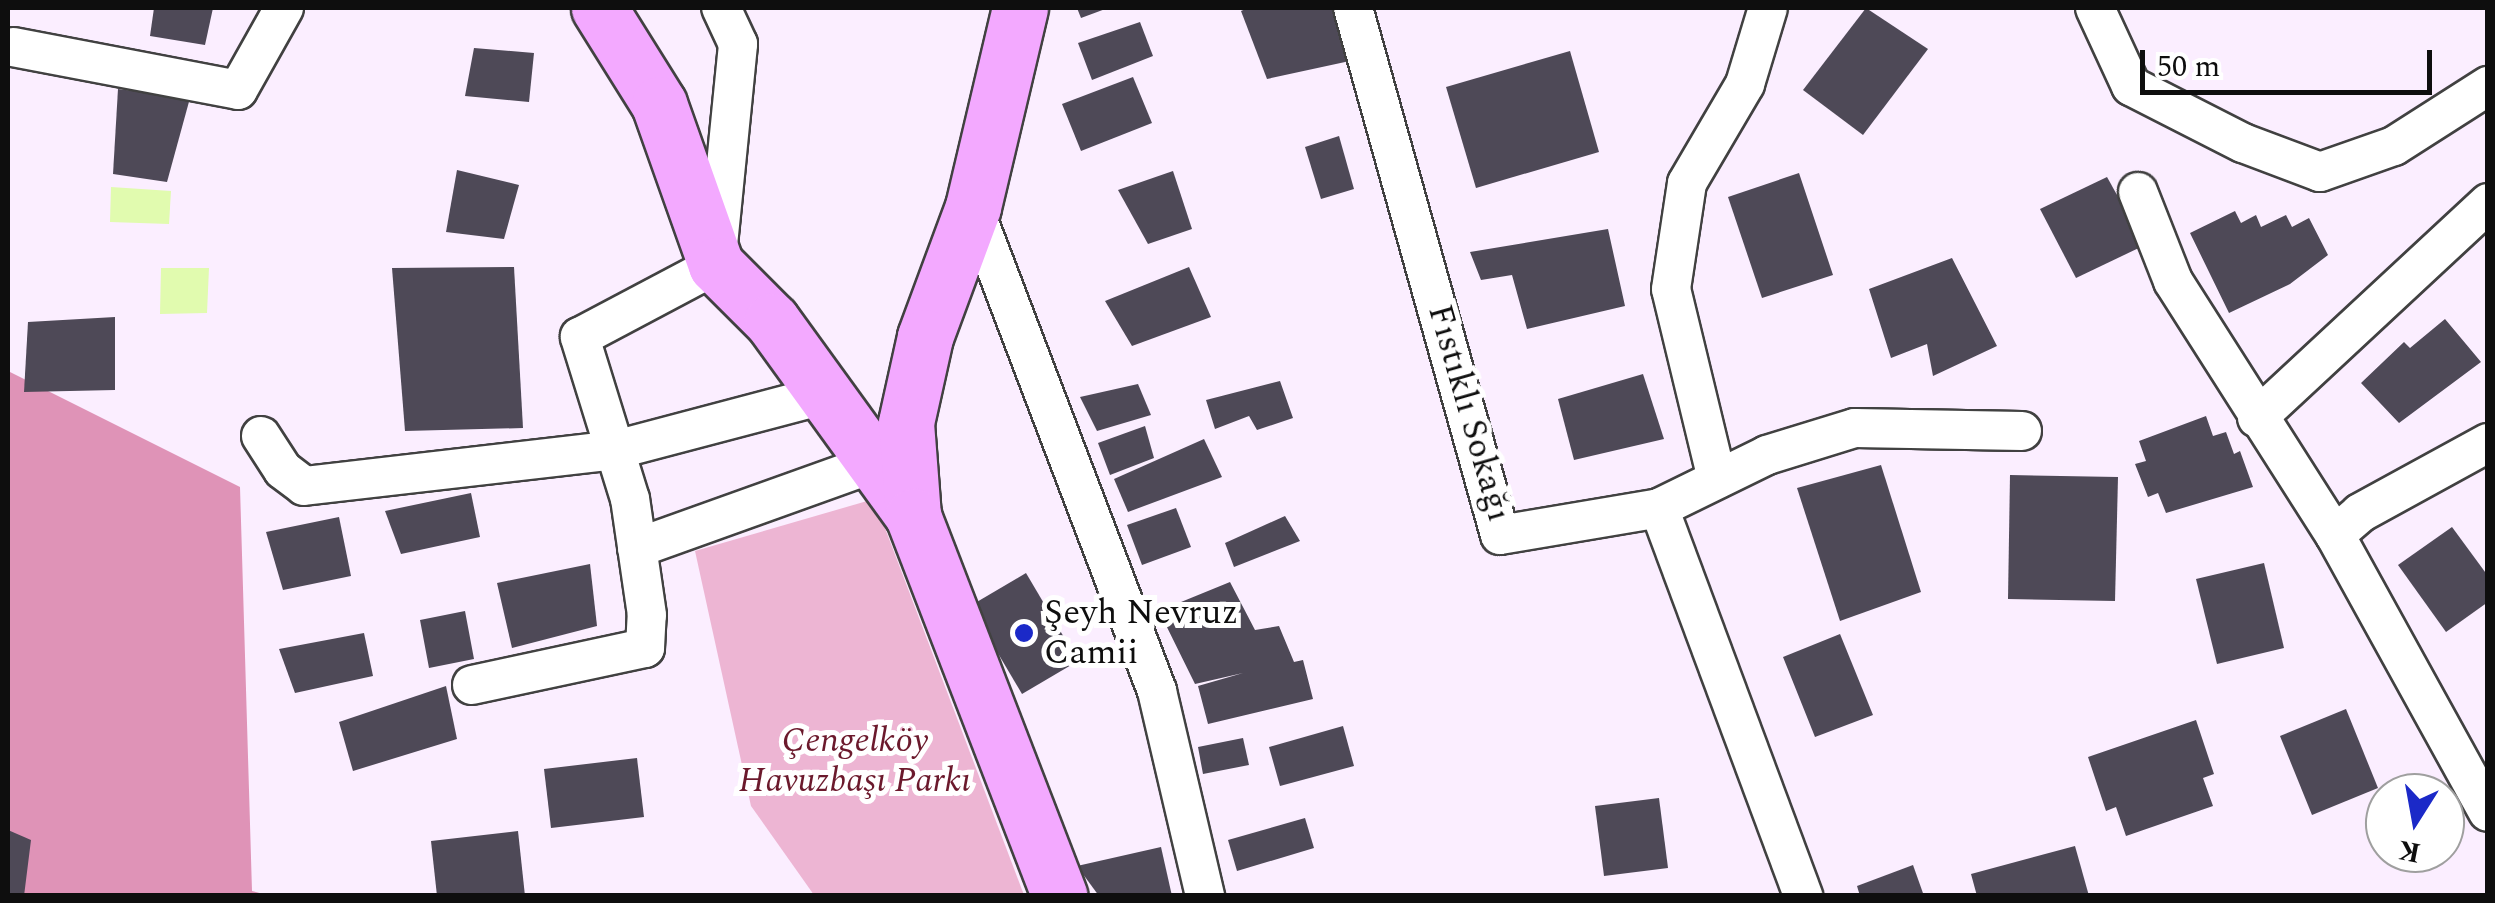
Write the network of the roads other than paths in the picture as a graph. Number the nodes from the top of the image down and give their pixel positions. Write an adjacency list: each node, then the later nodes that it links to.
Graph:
1 (284, 8): 9 (street)
2 (588, 8): 3 (street)
3 (599, 8): 14 (street)
4 (721, 8): 14 (street)
5 (1020, 8): 13 (street)
6 (1353, 8): 23 (street, Fıstıklı Sokağı)
7 (1768, 8): 22 (street)
8 (2095, 8): 10 (street)
9 (12, 47)
10 (2488, 86)
11 (2138, 192): 16 (street)
12 (2488, 203): 16 (street)
13 (974, 207): 24 (street); 30 (street)
14 (716, 266): 15 (street); 20 (street)
15 (823, 395): 20 (street); 21 (street)
16 (2258, 418): 25 (street)
17 (2022, 431): 22 (street, Fıstıklı Sokağı)
18 (261, 436): 20 (street)
19 (2488, 443): 25 (street)
20 (614, 450): 26 (street)
21 (872, 464): 24 (street); 26 (street)
22 (1717, 480): 23 (street, Fıstıklı Sokağı)
23 (1659, 508): 31 (street)
24 (913, 516): 29 (street)
25 (2335, 535): 28 (street)
26 (637, 548): 27 (street)
27 (472, 685)
28 (2488, 812)
29 (1060, 896)
30 (1204, 896)
31 (1803, 896)

